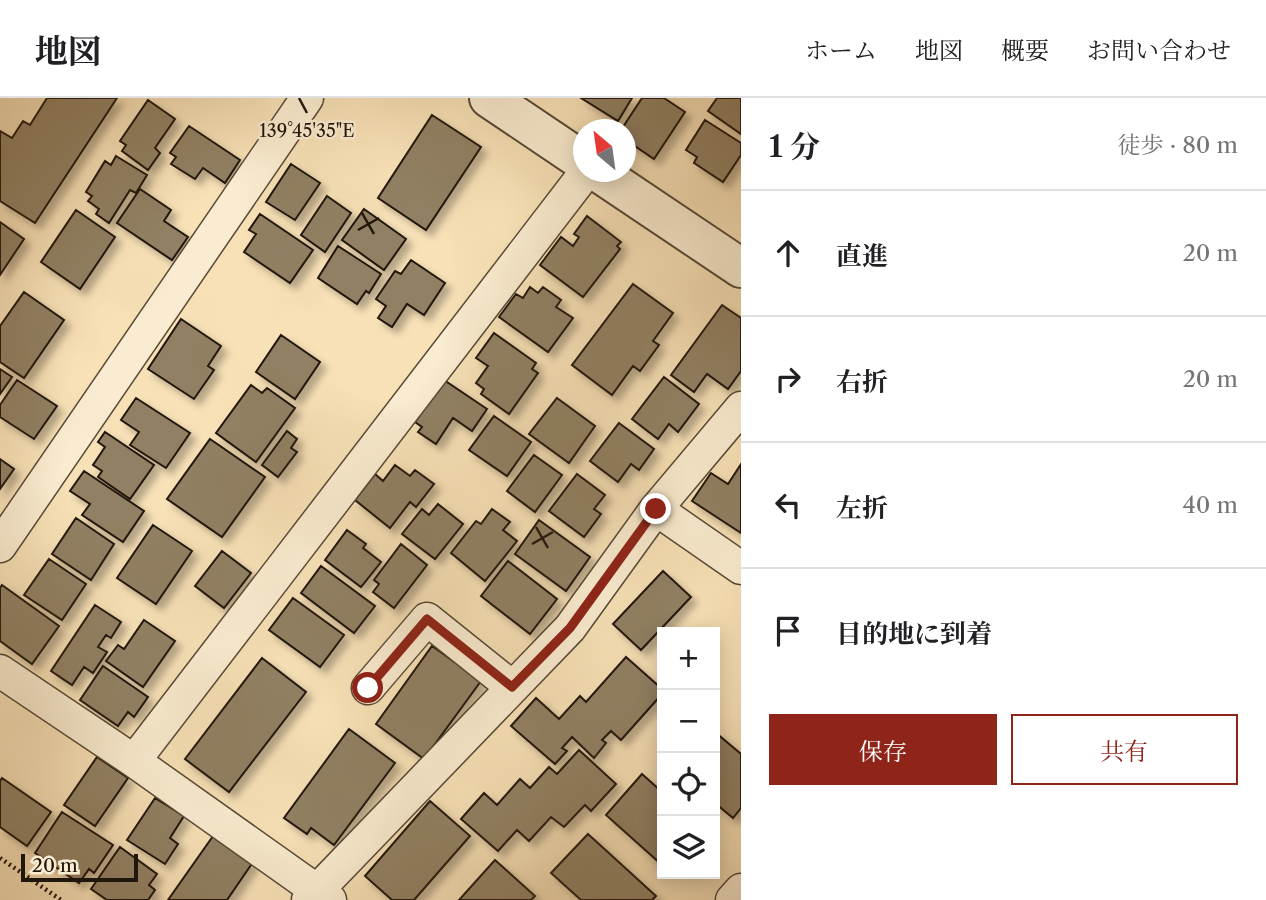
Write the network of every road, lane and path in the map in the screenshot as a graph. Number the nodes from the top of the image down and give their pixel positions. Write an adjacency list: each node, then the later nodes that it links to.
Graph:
1 (307, 98): 9 (street)
2 (489, 98): 3 (street)
3 (573, 155)
4 (578, 182): 14 (street)
5 (613, 182): 6 (street)
6 (741, 268)
7 (741, 408): 8 (street)
8 (656, 509): 10 (street); 12 (street)
9 (0, 546)
10 (741, 568)
11 (0, 671): 14 (street)
12 (512, 687): 13 (street); 17 (street)
13 (368, 688)
14 (134, 761): 17 (street)
15 (0, 858): 18 (path)
16 (741, 890): 19 (street)
17 (318, 897)
18 (61, 900)
19 (732, 900)

